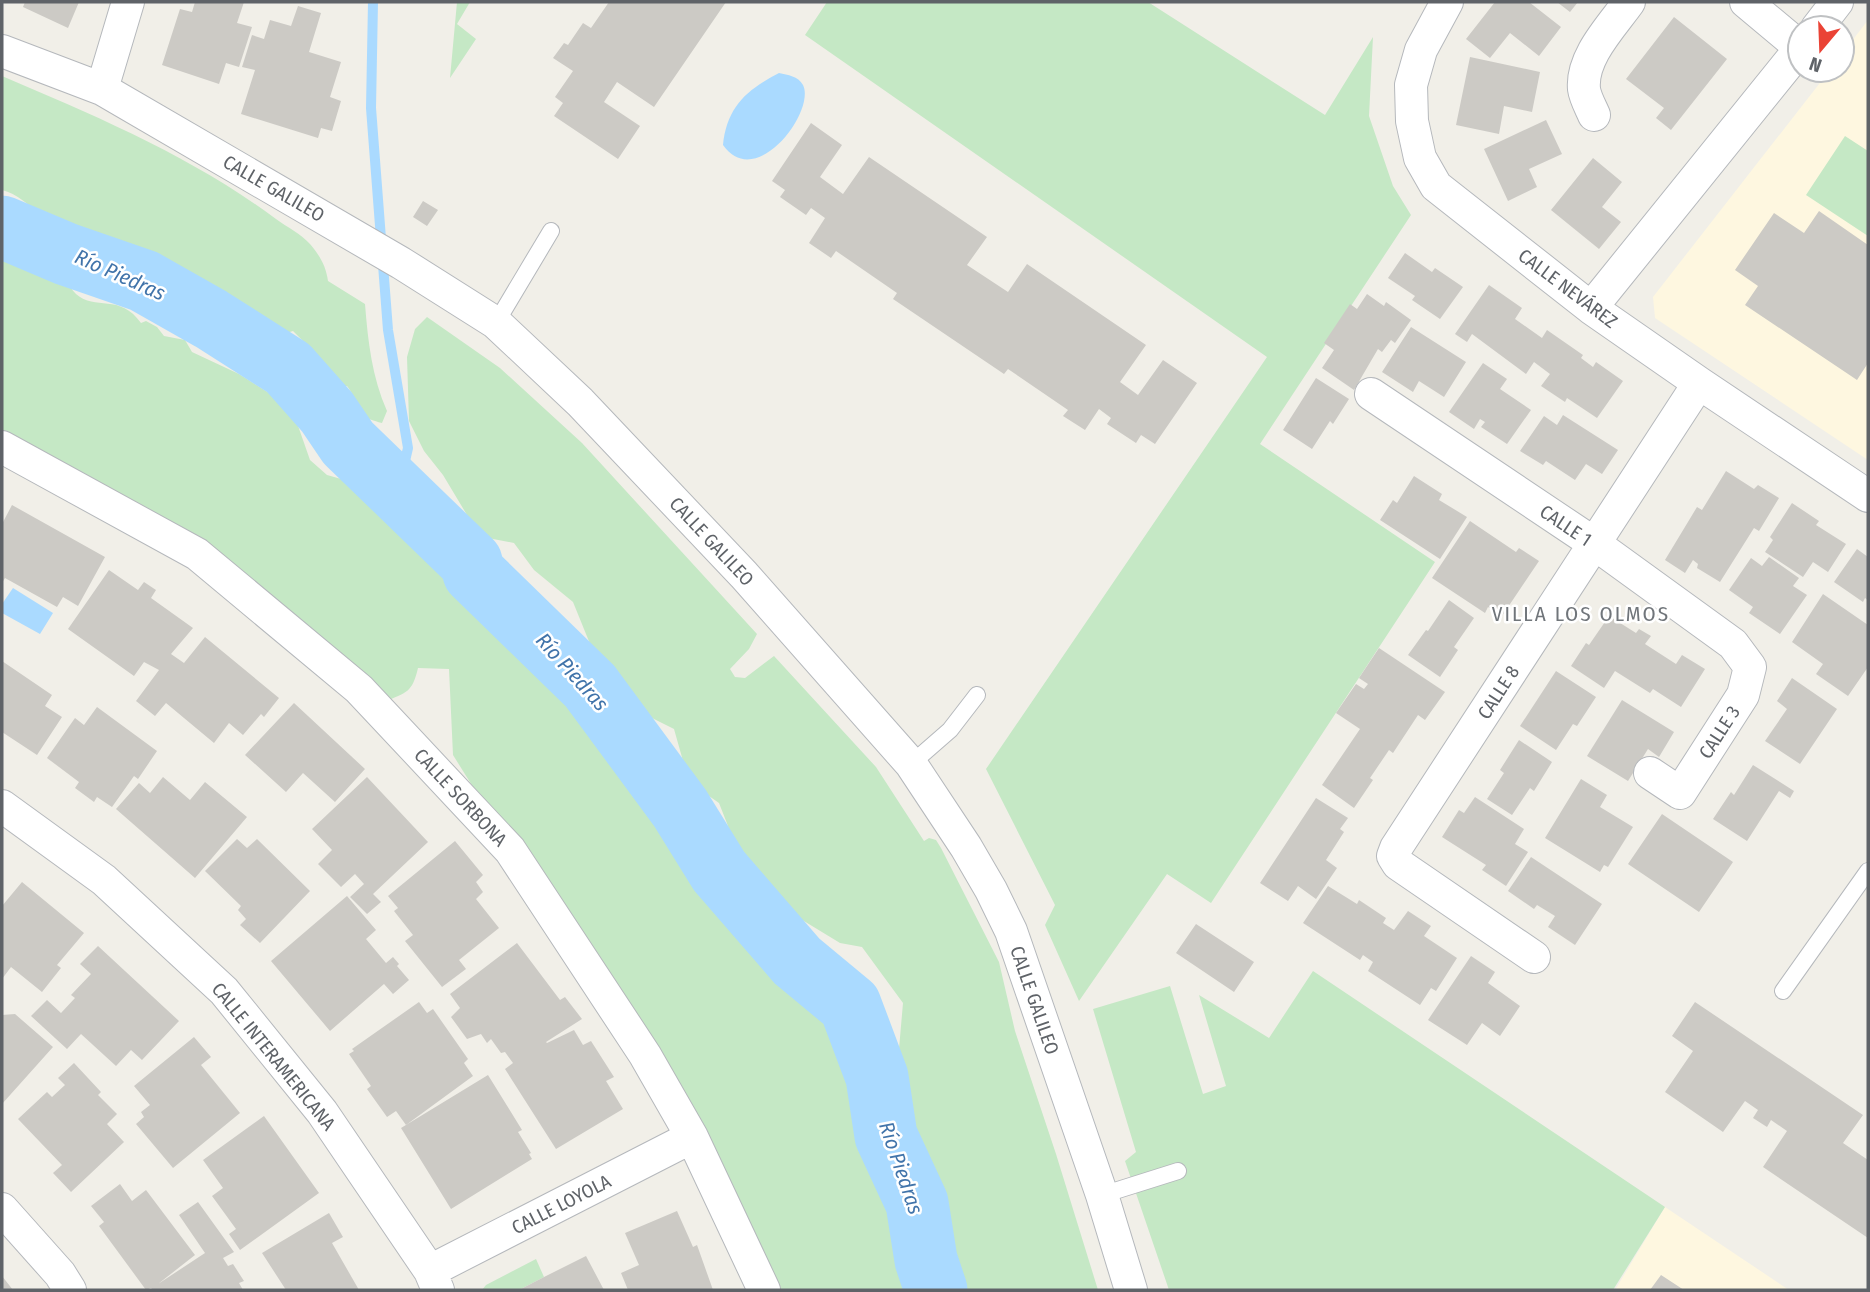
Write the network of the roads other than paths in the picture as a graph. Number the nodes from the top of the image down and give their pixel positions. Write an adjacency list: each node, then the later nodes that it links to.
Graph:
1 (128, 2): 8 (street)
2 (1447, 2): 11 (street, CALLE NEVÁREZ)
3 (1629, 2): 9 (street)
4 (1746, 2): 5 (street)
5 (1786, 36)
6 (2, 51): 8 (street, CALLE GALILEO)
7 (1786, 65): 11 (street)
8 (102, 89): 12 (street, CALLE GALILEO)
9 (1594, 115)
10 (551, 231): 12 (lane)
11 (1591, 308): 13 (street, CALLE NEVÁREZ)
12 (496, 323): 20 (street, CALLE GALILEO)
13 (1699, 383): 16 (street, CALLE NEVÁREZ); 17 (street, CALLE 8)
14 (1371, 394): 17 (street, CALLE 1)
15 (2, 447): 26 (street, CALLE SORBONA)
16 (1868, 496)
17 (1595, 544): 18 (street, CALLE 1); 24 (street, CALLE 8)
18 (1750, 667): 21 (street, CALLE 3)
19 (977, 695): 20 (lane)
20 (911, 764): 28 (street, CALLE GALILEO)
21 (1650, 773)
22 (2, 806): 30 (street, CALLE INTERAMERICANA)
23 (1868, 871): 25 (lane)
24 (1534, 957)
25 (1783, 991)
26 (692, 1137): 30 (street, CALLE LOYOLA); 32 (street, CALLE SORBONA)
27 (1178, 1171): 28 (lane)
28 (1102, 1195): 33 (street, CALLE GALILEO)
29 (2, 1209): 31 (street)
30 (434, 1281)
31 (71, 1290)
32 (764, 1290)
33 (1131, 1290)

